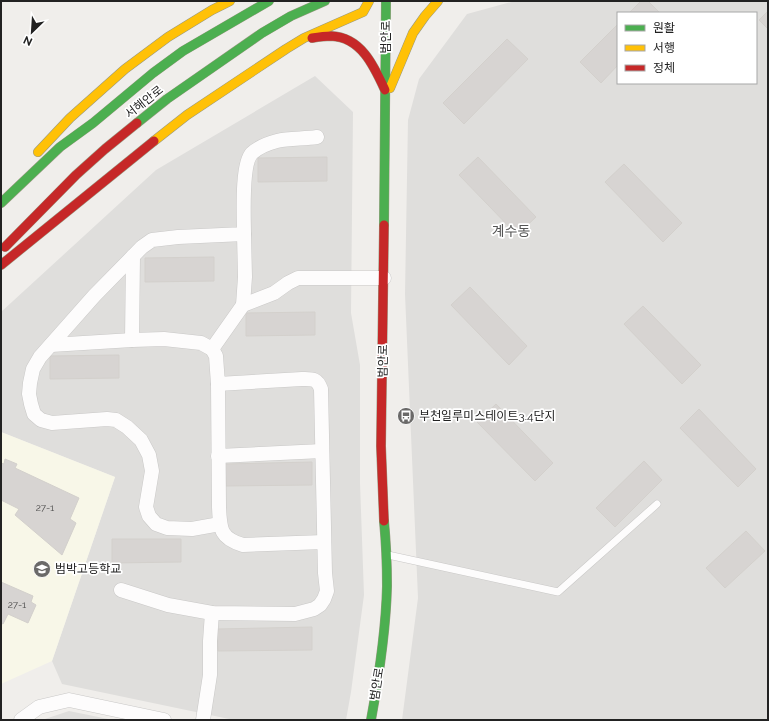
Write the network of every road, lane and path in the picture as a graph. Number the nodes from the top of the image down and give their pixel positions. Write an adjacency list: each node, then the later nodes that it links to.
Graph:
1 (230, 1): 10 (main road)
2 (269, 1): 13 (main road, 서해안로)
3 (325, 1): 15 (main road, 서해안로)
4 (369, 1): 7 (main road)
5 (386, 1): 8 (main road, 범안로)
6 (438, 1): 8 (main road)
7 (304, 38): 8 (main road); 17 (main road)
8 (386, 95): 18 (main road, 범안로)
9 (317, 137): 14 (street)
10 (33, 158)
11 (17, 176): 12 (main road)
12 (1, 193)
13 (1, 203)
14 (244, 234): 16 (street); 19 (street)
15 (1, 252)
16 (133, 256): 20 (street); 21 (street)
17 (1, 265)
18 (384, 278): 19 (street); 29 (main road, 범안로)
19 (244, 305): 22 (street)
20 (132, 340): 21 (street); 22 (street)
21 (51, 345): 27 (street)
22 (212, 349): 23 (street)
23 (218, 384): 24 (street); 25 (street)
24 (322, 451): 25 (street); 28 (street)
25 (218, 456): 27 (street)
26 (657, 504): 29 (lane)
27 (220, 524): 28 (street)
28 (324, 542): 31 (street)
29 (386, 555): 35 (main road, 범안로)
30 (121, 590): 31 (street)
31 (212, 613): 34 (street)
32 (22, 720): 33 (street)
33 (164, 720)
34 (203, 720)
35 (371, 720)

